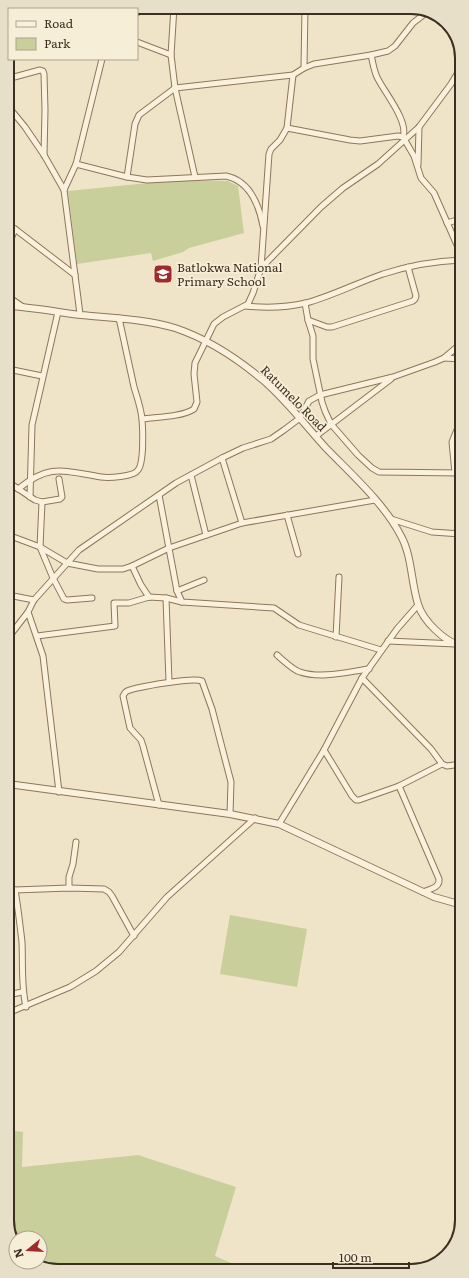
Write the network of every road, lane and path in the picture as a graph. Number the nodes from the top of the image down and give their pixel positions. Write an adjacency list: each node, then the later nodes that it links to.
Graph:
1 (174, 14): 5 (street)
2 (305, 14): 8 (street)
3 (422, 16): 6 (street)
4 (138, 42): 5 (street)
5 (171, 55): 12 (street)
6 (371, 55): 8 (street); 16 (street)
7 (102, 60): 18 (street)
8 (304, 68): 9 (street)
9 (293, 75): 12 (street); 15 (street)
10 (14, 77): 17 (street)
11 (455, 81): 14 (street)
12 (175, 88): 20 (street); 21 (street)
13 (14, 114): 17 (street)
14 (419, 127): 16 (street); 19 (street)
15 (287, 128): 16 (street); 25 (street)
16 (404, 139): 19 (street); 30 (street)
17 (44, 155): 22 (street)
18 (76, 164): 20 (street); 22 (street)
19 (418, 168): 24 (street)
20 (127, 177): 21 (street)
21 (195, 177): 25 (street)
22 (64, 190): 31 (street)
23 (455, 221): 24 (street)
24 (447, 223): 27 (street)
25 (264, 226): 30 (street)
26 (15, 229): 31 (street)
27 (455, 242)
28 (455, 260): 29 (street)
29 (408, 267): 33 (street); 40 (street)
30 (261, 268): 35 (street)
31 (75, 275): 38 (street)
32 (14, 301): 36 (street)
33 (306, 303): 35 (street); 40 (street)
34 (14, 306): 36 (street, Ratumelo Road)
35 (245, 306): 41 (street)
36 (23, 307): 37 (street, Ratumelo Road)
37 (58, 312): 38 (street, Ratumelo Road); 46 (street)
38 (80, 314): 39 (street, Ratumelo Road)
39 (119, 318): 41 (street, Ratumelo Road); 50 (street)
40 (308, 320): 48 (street)
41 (205, 341): 49 (street, Ratumelo Road); 50 (street)
42 (455, 347): 43 (street)
43 (444, 358): 44 (street); 47 (street)
44 (455, 359)
45 (14, 370): 46 (street)
46 (42, 376): 57 (street)
47 (393, 377): 48 (street); 51 (street)
48 (320, 395): 49 (street); 51 (street)
49 (300, 418): 53 (street, Ratumelo Road); 54 (street)
50 (142, 419): 57 (street)
51 (331, 424): 53 (street); 55 (street)
52 (455, 435): 55 (street)
53 (316, 436): 63 (street, Ratumelo Road)
54 (222, 458): 56 (street); 67 (street)
55 (455, 472)
56 (191, 475): 61 (street); 69 (street)
57 (31, 478): 60 (street); 62 (street)
58 (59, 479): 64 (street)
59 (14, 486): 60 (street)
60 (18, 488): 62 (street)
61 (159, 495): 72 (street); 74 (street)
62 (30, 497): 64 (street)
63 (375, 500): 65 (street); 66 (street, Ratumelo Road)
64 (42, 502): 71 (street)
65 (287, 515): 67 (street); 73 (street)
66 (391, 519): 68 (street); 86 (street, Ratumelo Road)
67 (242, 524): 69 (street)
68 (455, 534)
69 (206, 535): 72 (street)
70 (14, 537): 71 (street)
71 (40, 547): 74 (street); 76 (street)
72 (169, 548): 75 (street); 79 (street)
73 (298, 554)
74 (67, 563): 75 (street); 76 (street)
75 (132, 566): 81 (street)
76 (53, 578): 82 (street); 84 (street)
77 (339, 578): 90 (street)
78 (204, 580): 79 (street)
79 (178, 591): 85 (street)
80 (14, 596): 84 (street)
81 (149, 597): 83 (street); 89 (street)
82 (92, 598)
83 (166, 598): 85 (street); 98 (street)
84 (34, 600): 87 (street)
85 (182, 602): 90 (street)
86 (418, 605): 91 (street); 92 (street, Ratumelo Road)
87 (28, 612): 88 (street); 89 (street)
88 (14, 630)
89 (37, 636): 104 (street)
90 (336, 637): 94 (street)
91 (388, 641): 93 (street); 94 (street)
92 (455, 643)
93 (455, 645)
94 (381, 650): 96 (street)
95 (277, 655): 96 (street)
96 (368, 669): 97 (street)
97 (362, 678): 99 (street); 100 (street)
98 (170, 682): 105 (street); 106 (street)
99 (324, 750): 103 (street); 108 (street)
100 (442, 764): 101 (street); 103 (street)
101 (455, 765)
102 (14, 785): 104 (street)
103 (400, 786): 112 (street)
104 (59, 792): 105 (street)
105 (159, 805): 106 (street)
106 (230, 814): 107 (street)
107 (255, 818): 108 (street); 114 (street)
108 (279, 824): 112 (street)
109 (76, 842): 110 (street)
110 (68, 888): 111 (street); 114 (street)
111 (15, 890): 115 (street)
112 (423, 892): 113 (street)
113 (455, 903)
114 (134, 936): 117 (street)
115 (22, 992): 116 (street); 117 (street)
116 (14, 994)
117 (26, 1007): 118 (street)
118 (14, 1011)

